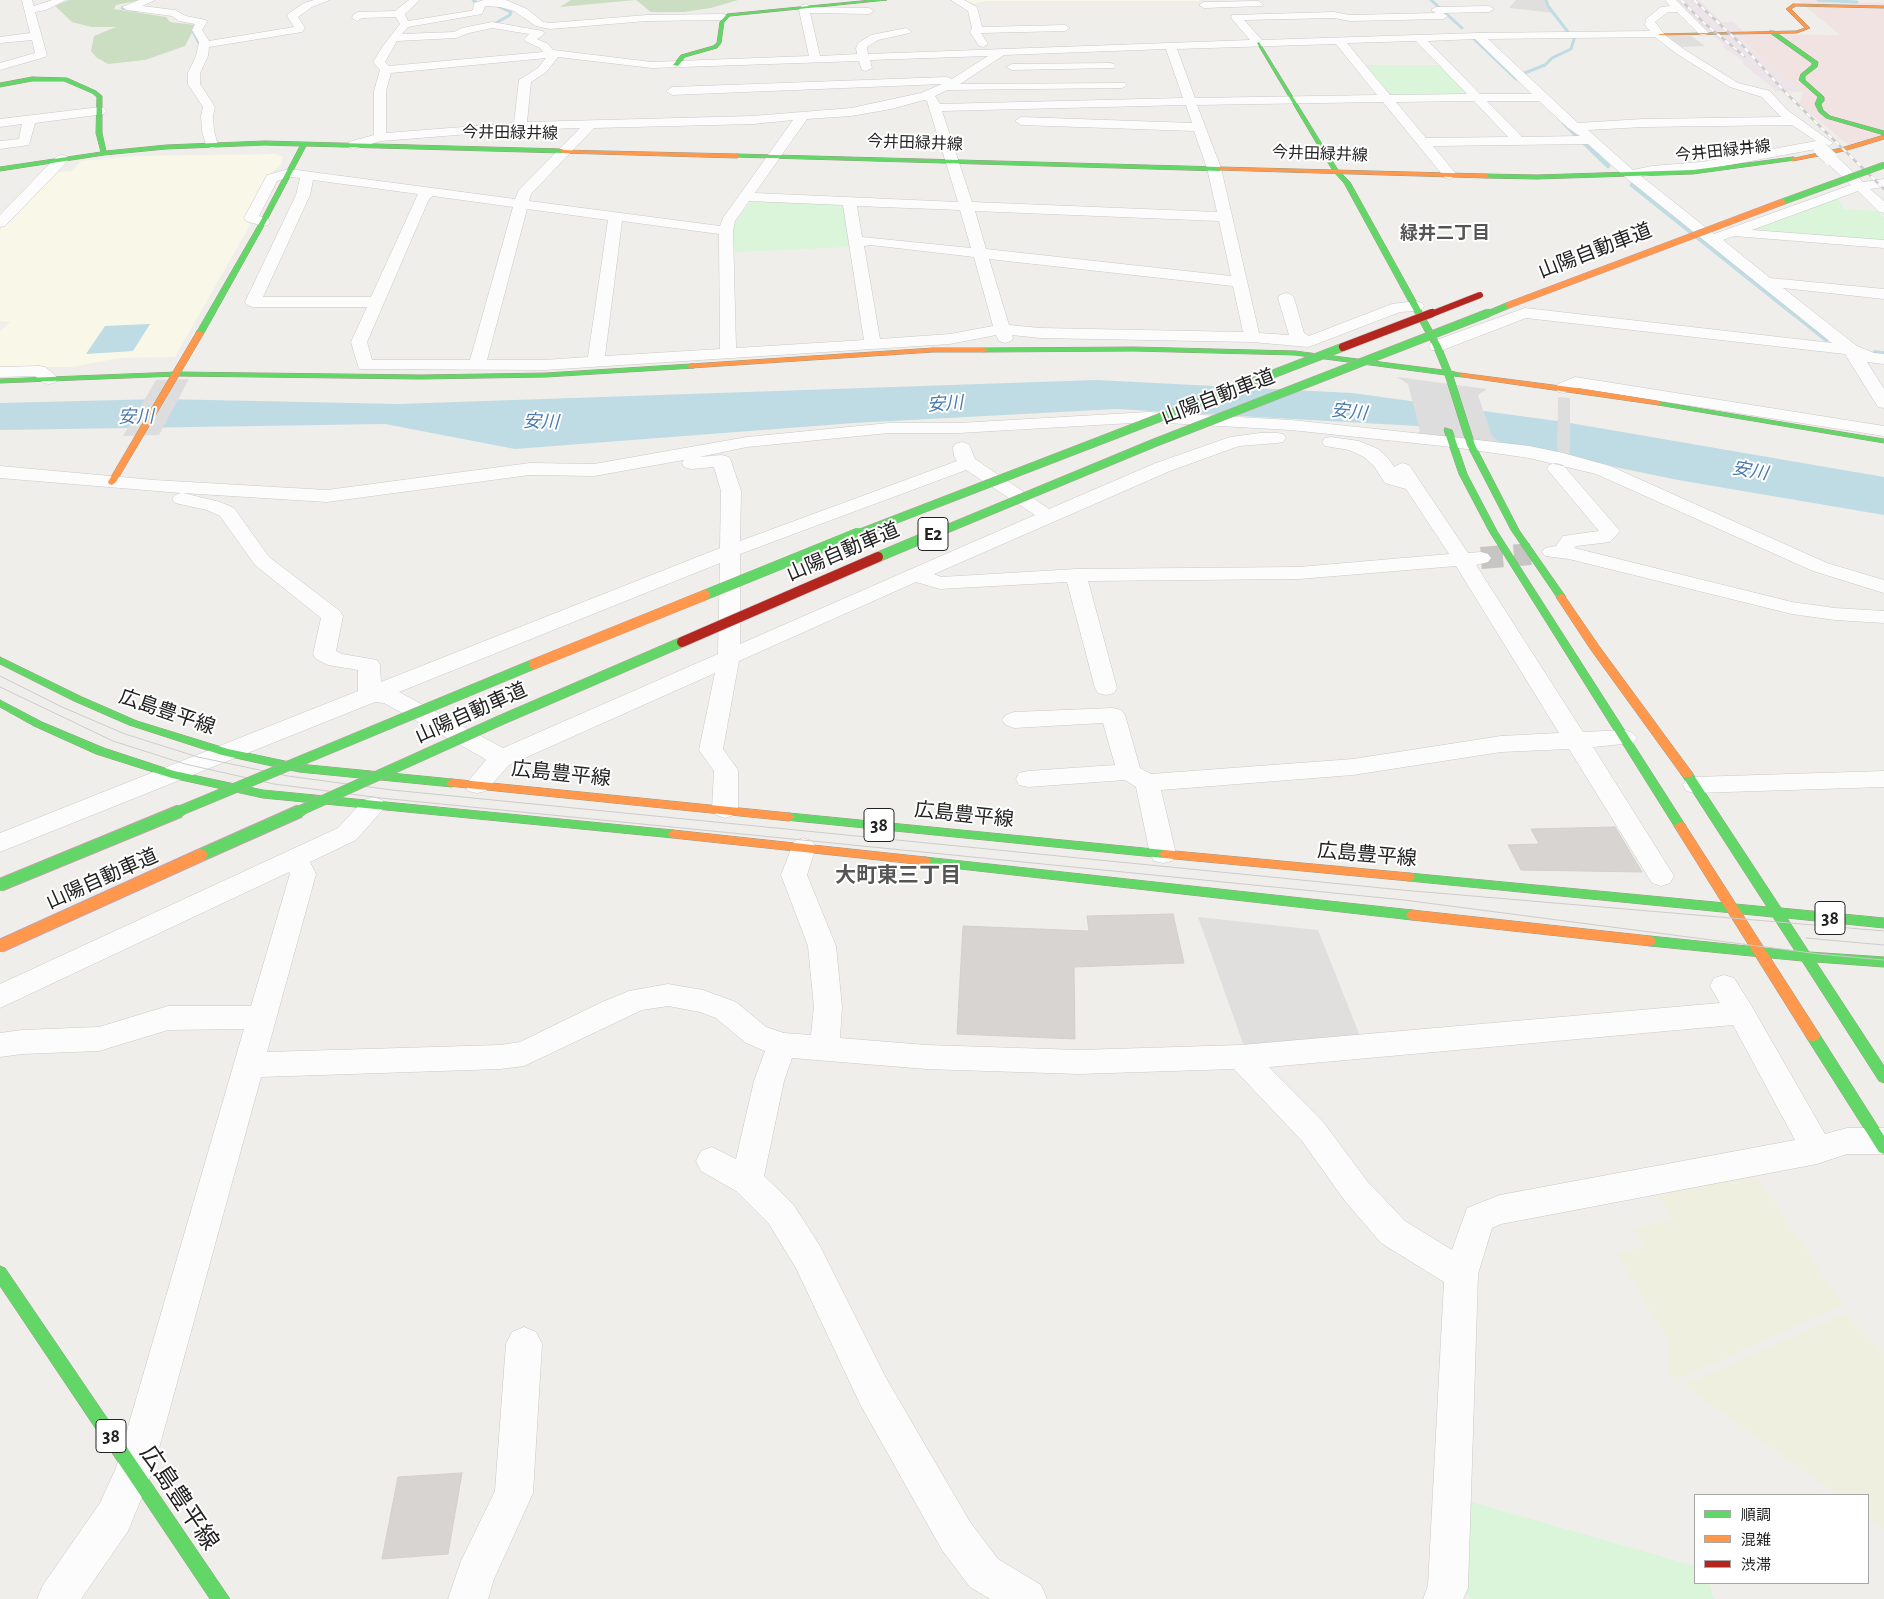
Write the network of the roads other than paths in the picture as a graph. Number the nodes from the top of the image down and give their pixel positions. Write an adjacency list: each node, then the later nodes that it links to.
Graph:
1 (61, 0): 12 (street)
2 (150, 0): 40 (street)
3 (324, 0): 40 (street)
4 (415, 0): 25 (street)
5 (497, 0): 18 (street)
6 (885, 0): 15 (main road)
7 (956, 0): 27 (street)
8 (1426, 0): 24 (street)
9 (1670, 0): 17 (street)
10 (1797, 2): 14 (main road); 29 (main road)
11 (1272, 4): 13 (street)
12 (29, 5): 32 (street)
13 (1204, 6)
14 (1884, 7)
15 (805, 8): 19 (street); 23 (main road); 45 (street)
16 (1490, 9): 24 (street)
17 (1680, 9): 30 (street); 31 (street)
18 (523, 11): 23 (street); 25 (street)
19 (869, 11)
20 (1319, 15): 21 (street); 24 (street); 37 (street)
21 (1277, 16): 38 (street); 39 (street)
22 (357, 18): 25 (street)
23 (724, 18): 50 (main road)
24 (1446, 18): 33 (street)
25 (402, 19): 34 (street)
26 (1065, 28): 27 (street)
27 (976, 30): 42 (street)
28 (906, 31): 44 (street)
29 (1772, 32): 30 (main road); 79 (main road)
30 (1704, 33): 31 (main road)
31 (1659, 34): 33 (street); 71 (street)
32 (36, 36): 36 (street); 47 (street)
33 (1472, 36): 35 (street); 58 (street)
34 (395, 38): 43 (street); 49 (street)
35 (1419, 38): 37 (street); 59 (street)
36 (0, 40)
37 (1342, 41): 38 (street); 61 (street)
38 (1305, 42): 39 (street)
39 (1259, 43): 41 (street); 60 (main road)
40 (203, 45): 86 (street)
41 (1170, 46): 42 (street); 62 (street)
42 (994, 53): 44 (street); 48 (street)
43 (559, 54): 49 (street); 50 (street); 76 (street)
44 (864, 57): 45 (street); 52 (street)
45 (815, 59): 50 (street)
46 (1110, 66): 48 (street)
47 (0, 67)
48 (980, 67): 51 (street)
49 (386, 70): 80 (street)
50 (674, 78): 52 (street); 72 (street)
51 (960, 80): 52 (street); 55 (street)
52 (871, 83): 64 (street)
53 (1121, 85): 56 (street)
54 (0, 86): 65 (main road)
55 (947, 87): 56 (street); 57 (street)
56 (1031, 87): 63 (street)
57 (925, 96): 64 (street); 66 (street)
58 (1541, 97): 59 (street); 78 (street)
59 (1476, 98): 61 (street); 81 (street)
60 (1293, 99): 61 (street); 62 (street); 101 (main road)
61 (1387, 99): 83 (street)
62 (1192, 101): 63 (street); 77 (street)
63 (1041, 105): 66 (street)
64 (880, 107): 67 (street)
65 (100, 111): 68 (street); 91 (main road)
66 (937, 114): 69 (street); 95 (street)
67 (802, 117): 72 (street); 93 (street)
68 (29, 119): 74 (street); 85 (street)
69 (968, 120)
70 (1006, 121): 77 (street)
71 (1793, 121): 78 (street); 90 (street)
72 (668, 122): 75 (street)
73 (1884, 122): 79 (main road, 今井田緑井線)
74 (0, 123)
75 (590, 124): 76 (street); 89 (street)
76 (520, 126): 80 (street)
77 (1200, 127): 99 (street)
78 (1577, 127): 82 (street)
79 (1877, 131): 104 (main road, 今井田緑井線)
80 (380, 137): 87 (street)
81 (1518, 140): 82 (street); 83 (street)
82 (1590, 140): 104 (street)
83 (1423, 142): 103 (street)
84 (304, 144): 86 (main road, 今井田緑井線); 87 (main road, 今井田緑井線); 98 (main road)
85 (0, 145)
86 (212, 145): 91 (main road, 今井田緑井線)
87 (354, 145): 89 (main road, 今井田緑井線)
88 (1884, 149): 92 (main road)
89 (565, 150): 93 (main road, 今井田緑井線); 113 (street)
90 (1823, 151): 104 (street); 107 (street)
91 (104, 153): 94 (main road, 今井田緑井線)
92 (1866, 155)
93 (774, 156): 95 (main road, 今井田緑井線); 112 (street)
94 (62, 159): 100 (main road, 今井田緑井線); 110 (street)
95 (953, 161): 99 (main road, 今井田緑井線); 115 (street)
96 (1848, 161): 102 (main road)
97 (1884, 165): 205 (main road, 山陽自動車道 / E2, bridge)
98 (292, 168): 105 (street); 113 (street); 121 (street)
99 (1214, 168): 101 (main road, 今井田緑井線); 119 (street)
100 (0, 169)
101 (1336, 171): 103 (main road, 今井田緑井線); 108 (main road); 136 (main road)
102 (1820, 171)
103 (1450, 174): 104 (main road, 今井田緑井線)
104 (1630, 174): 125 (street)
105 (307, 175): 109 (street); 134 (street)
106 (1884, 183): 107 (street)
107 (1860, 186): 116 (street); 124 (street)
108 (1336, 190)
109 (430, 192): 113 (street); 134 (street)
110 (26, 196): 111 (street); 120 (street)
111 (9, 197)
112 (745, 198): 114 (street); 123 (street)
113 (522, 199): 118 (street); 123 (street); 149 (street)
114 (850, 202): 115 (street); 126 (street)
115 (966, 207): 119 (street); 128 (street)
116 (1884, 209)
117 (1701, 214): 122 (main road, 山陽自動車道)
118 (615, 217): 123 (street); 148 (street)
119 (1226, 217): 129 (street)
120 (3, 218)
121 (263, 222): 152 (main road)
122 (1673, 224)
123 (727, 226): 146 (street)
124 (1734, 232): 125 (street); 127 (street)
125 (1713, 239): 130 (street)
126 (857, 242): 128 (street); 140 (street)
127 (1884, 244)
128 (980, 254): 129 (street); 137 (street)
129 (1240, 282): 138 (street)
130 (1766, 282): 132 (street); 145 (street)
131 (1488, 292): 201 (main road, 山陽自動車道 / E2, bridge)
132 (1884, 294)
133 (1286, 298): 139 (street)
134 (377, 302): 149 (street)
135 (1396, 303): 136 (street); 139 (street); 153 (main road)
136 (1416, 306): 141 (main road)
137 (1004, 334): 138 (street); 140 (street); 142 (street); 144 (street)
138 (1252, 337): 139 (street)
139 (1308, 342)
140 (873, 344): 146 (street)
141 (1437, 346): 145 (street); 151 (main road)
142 (1078, 349): 144 (main road); 153 (main road)
143 (1884, 349): 145 (street)
144 (933, 350): 152 (main road)
145 (1851, 350): 147 (street); 157 (street)
146 (728, 354): 148 (street)
147 (1884, 359)
148 (596, 362): 149 (street)
149 (477, 364)
150 (0, 372): 154 (street)
151 (1449, 375): 153 (main road); 156 (main road); 163 (main road)
152 (175, 376): 154 (main road); 168 (main road)
153 (1432, 378)
154 (49, 379): 155 (main road)
155 (0, 381)
156 (1564, 388): 160 (street); 162 (main road)
157 (1884, 403)
158 (1446, 421): 163 (main road)
159 (959, 428): 161 (street); 164 (street); 165 (street)
160 (1884, 431)
161 (1381, 434): 163 (street); 169 (street)
162 (1884, 441)
163 (1461, 442): 176 (street); 184 (main road); 193 (main road)
164 (968, 463): 171 (street); 172 (street)
165 (618, 467): 170 (street); 172 (street)
166 (1556, 469): 177 (street)
167 (0, 472): 168 (street)
168 (112, 482): 170 (street)
169 (1412, 483): 171 (street); 173 (street)
170 (154, 486): 181 (street)
171 (1048, 516): 174 (street)
172 (731, 551): 178 (street); 181 (street)
173 (1472, 558): 175 (street); 185 (street)
174 (915, 575): 175 (street); 178 (street)
175 (1076, 575): 180 (street)
176 (1884, 587)
177 (1884, 617)
178 (729, 656): 187 (street); 195 (street)
179 (0, 660): 186 (main road, 広島豊平線 / 38)
180 (1106, 688)
181 (370, 694): 186 (street); 187 (street)
182 (0, 703): 188 (main road, 38)
183 (1014, 720): 189 (street)
184 (1625, 738): 185 (street); 202 (main road)
185 (1577, 740): 189 (street); 200 (street)
186 (226, 752): 188 (street); 192 (main road, 広島豊平線 / 38)
187 (500, 759): 192 (street)
188 (172, 774): 194 (main road, 38); 196 (street)
189 (1138, 777): 190 (street); 198 (street)
190 (1028, 779)
191 (1884, 779): 193 (street)
192 (477, 785): 195 (main road, 広島豊平線 / 38)
193 (1695, 785): 203 (main road)
194 (373, 806): 197 (main road, 38); 199 (street)
195 (725, 809): 198 (main road, 広島豊平線 / 38)
196 (0, 843)
197 (803, 847): 206 (main road, 38); 215 (street)
198 (1163, 854): 202 (main road, 広島豊平線 / 38)
199 (295, 858): 210 (street); 212 (street)
200 (1661, 876)
201 (0, 886)
202 (1733, 909): 203 (main road, 広島豊平線 / 38); 206 (main road)
203 (1777, 913): 204 (main road, 広島豊平線 / 38); 207 (main road)
204 (1884, 923)
205 (0, 946)
206 (1759, 953): 207 (main road, 38); 219 (main road)
207 (1805, 956): 208 (main road, 38); 218 (main road)
208 (1884, 962)
209 (1724, 986): 211 (street)
210 (0, 997)
211 (1741, 1013): 216 (street); 220 (street)
212 (262, 1017): 213 (street); 217 (street)
213 (0, 1045)
214 (782, 1045): 215 (street); 217 (street); 222 (street)
215 (824, 1049): 216 (street)
216 (1242, 1057): 224 (street)
217 (249, 1065): 226 (street)
218 (1884, 1077)
219 (1883, 1143): 220 (street)
220 (1817, 1150): 224 (street)
221 (712, 1161): 222 (street)
222 (747, 1181): 230 (street)
223 (0, 1273): 226 (main road, 広島豊平線 / 38)
224 (1461, 1274): 231 (street)
225 (524, 1344): 229 (street)
226 (134, 1470): 227 (street); 228 (main road, 広島豊平線 / 38)
227 (57, 1599)
228 (221, 1599)
229 (468, 1599)
230 (1026, 1599)
231 (1443, 1599)

